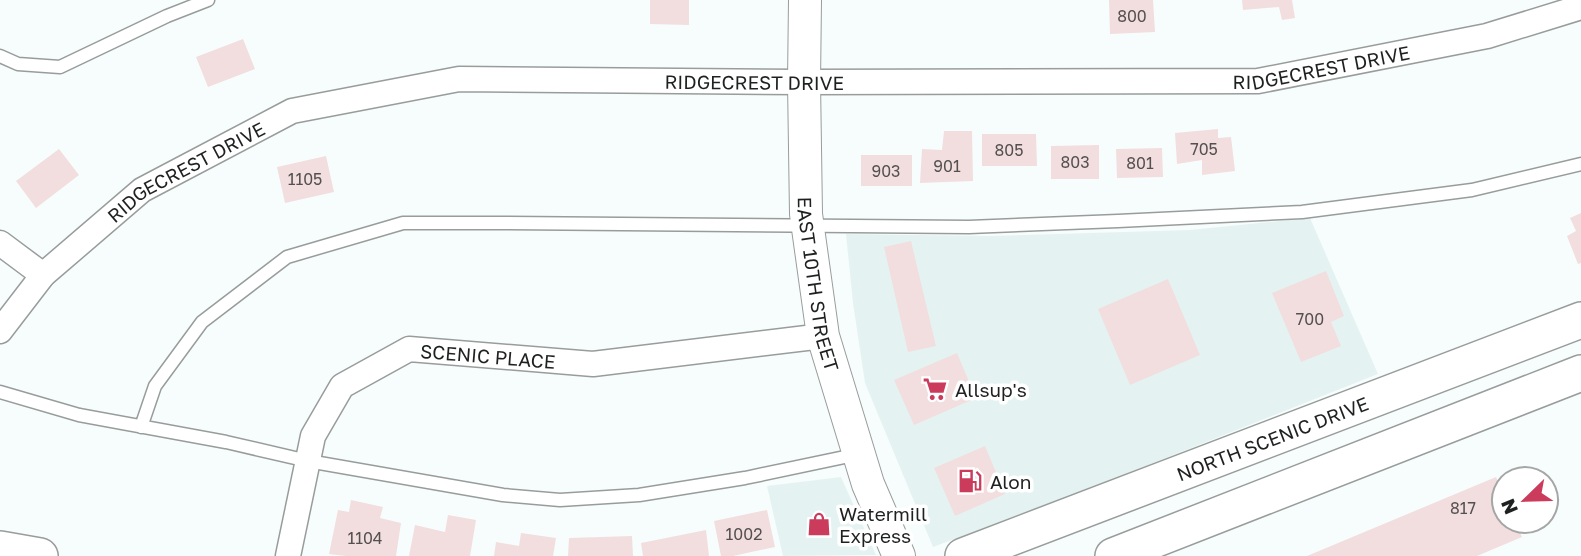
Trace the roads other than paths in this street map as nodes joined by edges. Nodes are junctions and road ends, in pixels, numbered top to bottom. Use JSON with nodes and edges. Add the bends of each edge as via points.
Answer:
{"nodes":[{"id":1,"x":208,"y":0,"type":"edge"},
{"id":2,"x":805,"y":0,"type":"edge"},
{"id":3,"x":1581,"y":7,"type":"edge"},
{"id":4,"x":0,"y":56,"type":"edge"},
{"id":5,"x":804,"y":82,"type":"junction"},
{"id":6,"x":1581,"y":164,"type":"edge"},
{"id":7,"x":807,"y":225,"type":"junction"},
{"id":8,"x":0,"y":243,"type":"edge"},
{"id":9,"x":43,"y":275,"type":"junction"},
{"id":10,"x":1581,"y":320,"type":"edge"},
{"id":11,"x":0,"y":331,"type":"edge"},
{"id":12,"x":823,"y":336,"type":"junction"},
{"id":13,"x":1581,"y":373,"type":"edge"},
{"id":14,"x":0,"y":392,"type":"edge"},
{"id":15,"x":141,"y":427,"type":"junction"},
{"id":16,"x":860,"y":454,"type":"junction"},
{"id":17,"x":308,"y":461,"type":"junction"},
{"id":18,"x":0,"y":549,"type":"edge"},
{"id":19,"x":40,"y":556,"type":"edge"},
{"id":20,"x":288,"y":556,"type":"edge"},
{"id":21,"x":899,"y":556,"type":"edge"},
{"id":22,"x":963,"y":556,"type":"edge"},
{"id":23,"x":1113,"y":556,"type":"edge"}],
"edges":[{"from":1,"to":4,"type":"lane","via":[[60,67],[18,64]]},
{"from":2,"to":5,"type":"street","name":"EAST 10TH STREET"},
{"from":3,"to":5,"type":"street","name":"RIDGECREST DRIVE","via":[[1487,36],[1258,81]]},
{"from":5,"to":7,"type":"street","name":"EAST 10TH STREET"},
{"from":5,"to":9,"type":"street","name":"RIDGECREST DRIVE","via":[[459,79],[292,111],[142,190]]},
{"from":6,"to":7,"type":"lane","via":[[1472,190],[1302,212],[969,227]]},
{"from":7,"to":12,"type":"street","name":"EAST 10TH STREET"},
{"from":7,"to":15,"type":"lane","via":[[403,223],[287,257],[202,322],[155,386]]},
{"from":8,"to":9,"type":"street"},
{"from":9,"to":11,"type":"street","name":"RIDGECREST DRIVE"},
{"from":10,"to":22,"type":"main road","name":"NORTH SCENIC DRIVE"},
{"from":12,"to":16,"type":"street","name":"EAST 10TH STREET"},
{"from":12,"to":17,"type":"street","name":"SCENIC PLACE","via":[[593,364],[409,349],[342,386],[313,436]]},
{"from":13,"to":23,"type":"main road"},
{"from":14,"to":15,"type":"lane"},
{"from":15,"to":17,"type":"lane"},
{"from":16,"to":17,"type":"lane","via":[[652,493],[560,500],[503,495]]},
{"from":16,"to":21,"type":"street","name":"EAST 10TH STREET"},
{"from":17,"to":20,"type":"street","name":"SCENIC PLACE"},
{"from":18,"to":19,"type":"main road"}]}
